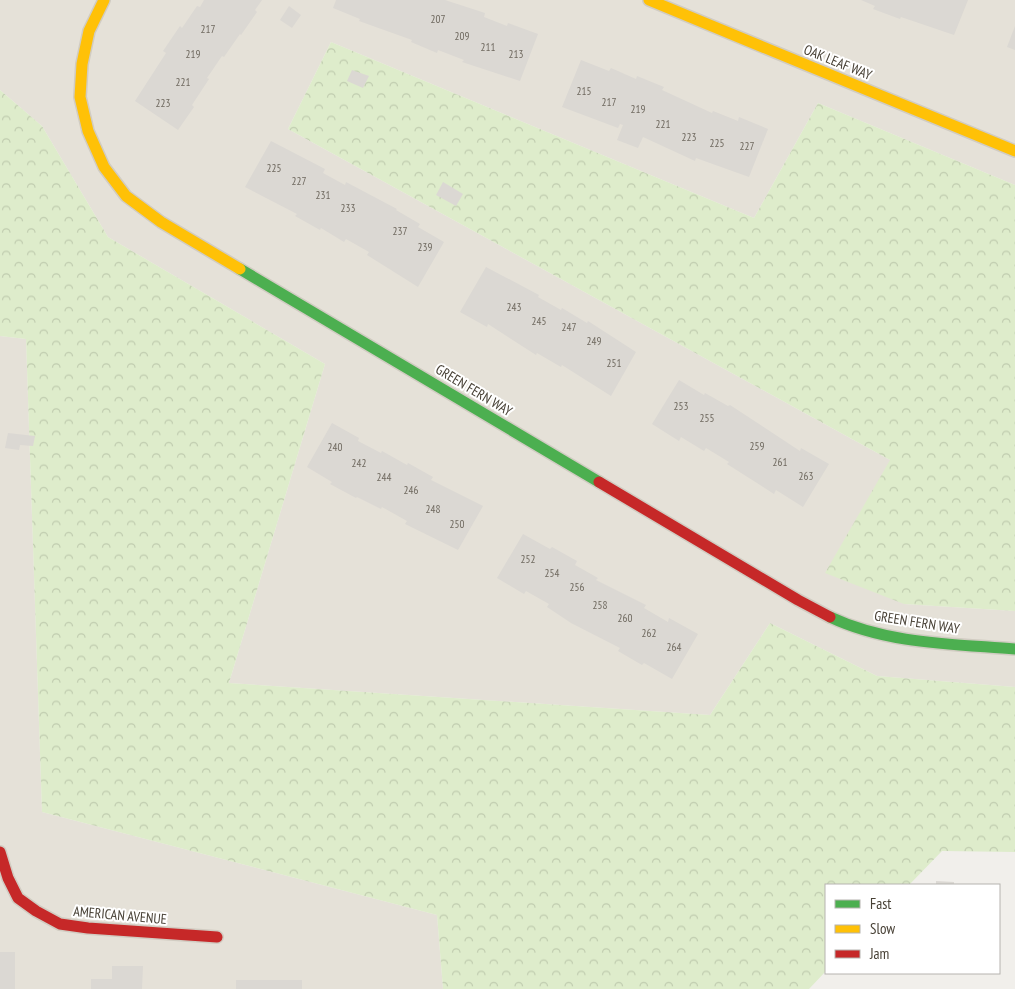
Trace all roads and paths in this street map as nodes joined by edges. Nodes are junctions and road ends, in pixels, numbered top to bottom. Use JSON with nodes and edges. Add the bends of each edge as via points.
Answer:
{"nodes":[{"id":1,"x":104,"y":0,"type":"edge"},
{"id":2,"x":649,"y":0,"type":"edge"},
{"id":3,"x":1015,"y":151,"type":"edge"},
{"id":4,"x":1015,"y":649,"type":"edge"},
{"id":5,"x":0,"y":852,"type":"edge"},
{"id":6,"x":217,"y":938,"type":"dead end"}],
"edges":[{"from":1,"to":4,"type":"street","name":"GREEN FERN WAY","via":[[89,31],[82,64],[80,97],[88,131],[104,167],[126,196],[161,222],[838,621],[882,635]]},
{"from":2,"to":3,"type":"street","name":"OAK LEAF WAY"},
{"from":5,"to":6,"type":"street","name":"AMERICAN AVENUE","via":[[18,898],[60,924]]}]}
